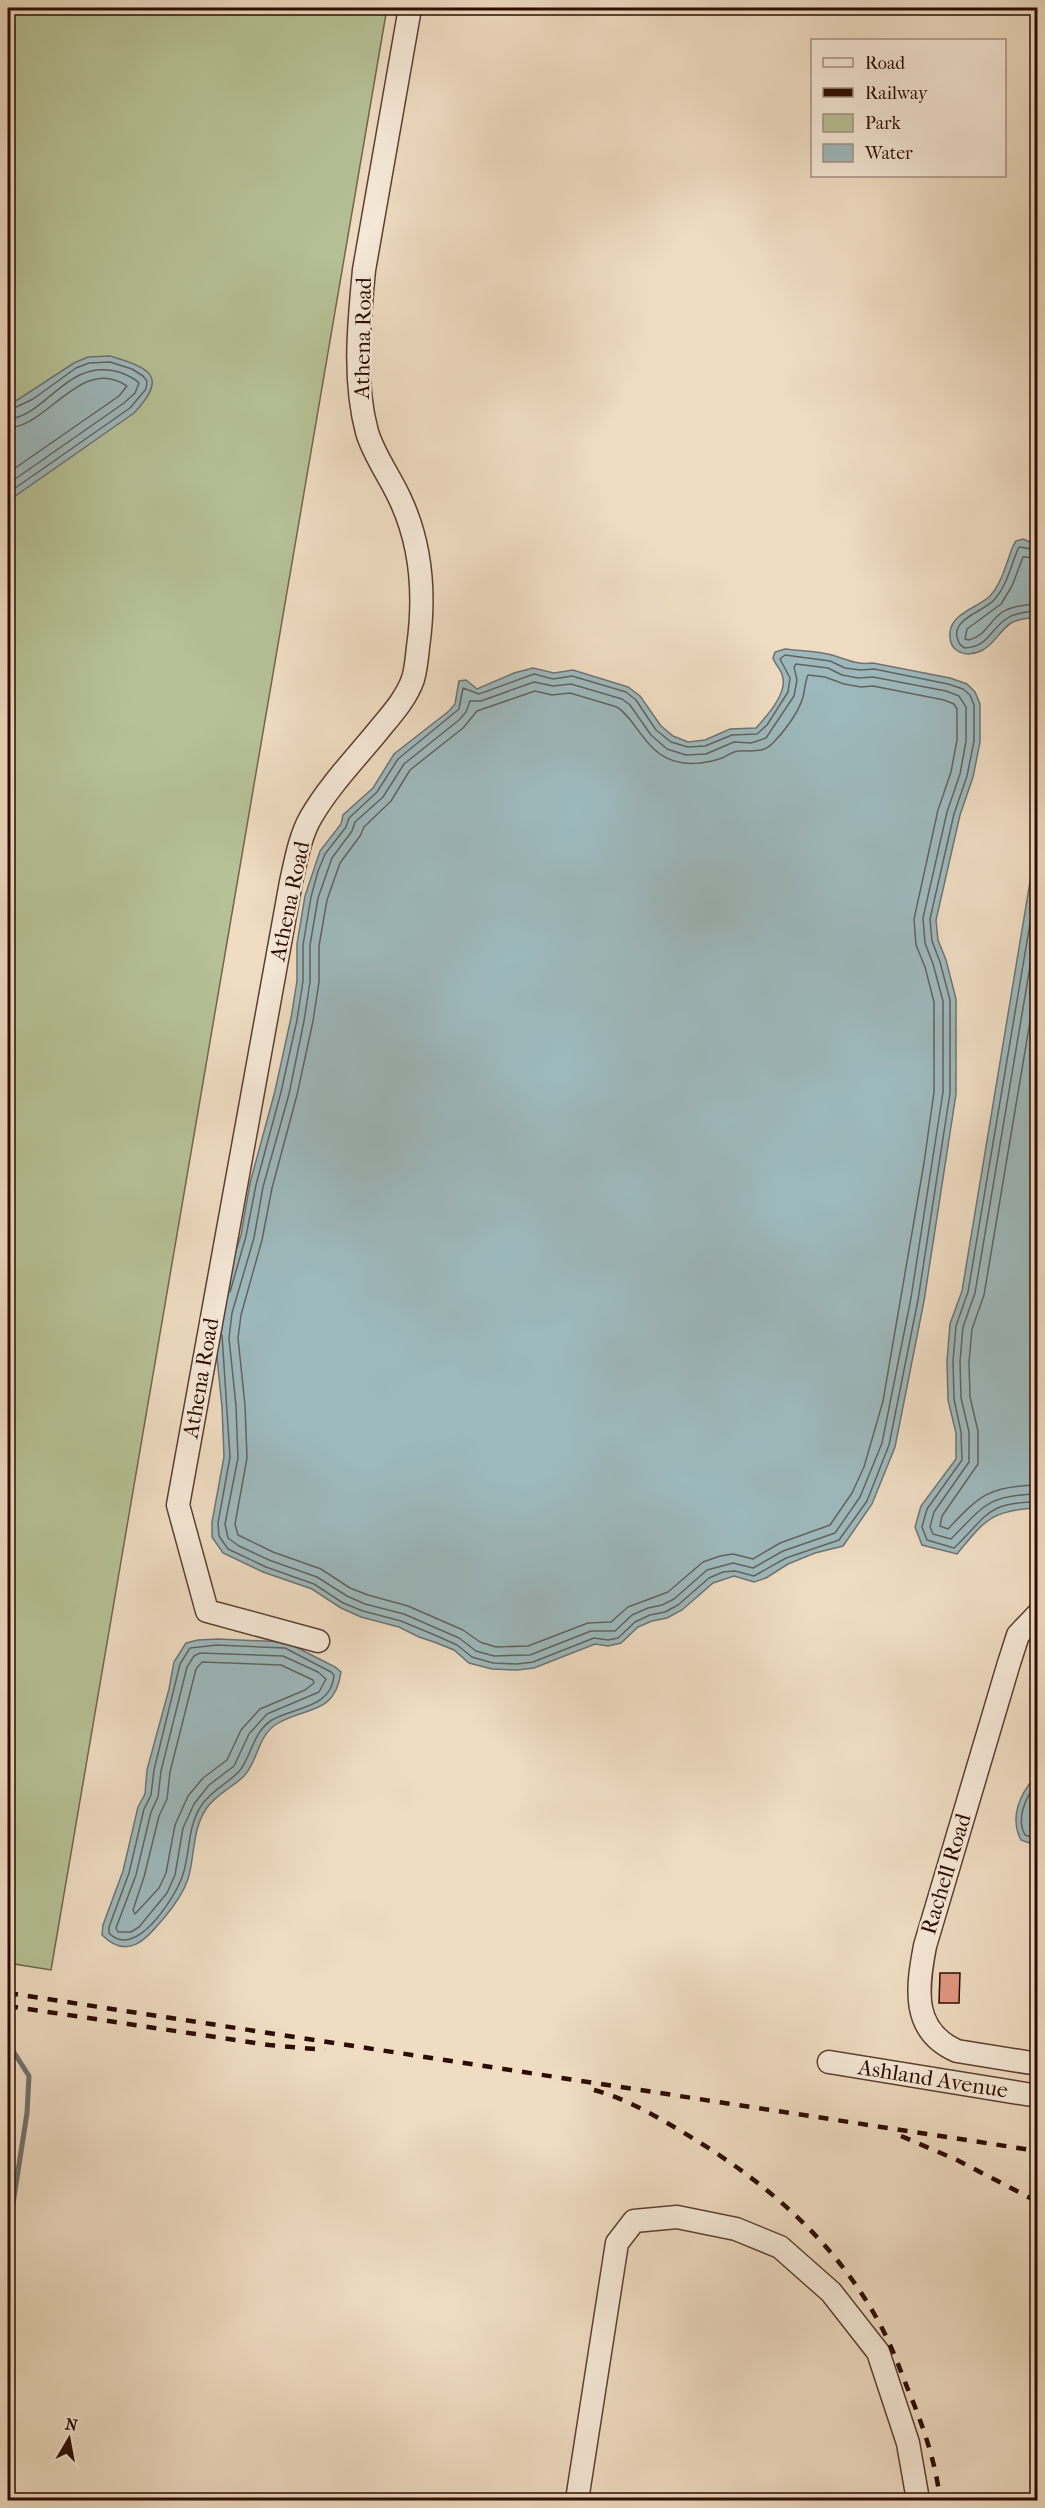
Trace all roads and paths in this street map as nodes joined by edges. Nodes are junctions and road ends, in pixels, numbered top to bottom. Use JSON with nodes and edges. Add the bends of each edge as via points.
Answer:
{"nodes":[{"id":1,"x":410,"y":8,"type":"edge"},
{"id":2,"x":1038,"y":1614,"type":"edge"},
{"id":3,"x":318,"y":1641,"type":"dead end"},
{"id":4,"x":829,"y":2062,"type":"dead end"},
{"id":5,"x":1038,"y":2064,"type":"edge"},
{"id":6,"x":1038,"y":2096,"type":"edge"},
{"id":7,"x":577,"y":2500,"type":"edge"},
{"id":8,"x":918,"y":2500,"type":"edge"}],
"edges":[{"from":1,"to":3,"type":"street","name":"Athena Road","via":[[364,270],[358,362],[368,436],[401,501],[419,563],[423,607],[418,649],[413,679],[402,702],[326,794],[309,819],[301,841],[288,893],[178,1505],[207,1611]]},
{"from":2,"to":5,"type":"street","name":"Rachell Road","via":[[1018,1635],[1009,1663],[925,1946],[919,1998],[926,2027],[946,2046]]},
{"from":4,"to":6,"type":"street","name":"Ashland Avenue"},
{"from":7,"to":8,"type":"street","via":[[617,2243],[634,2221],[677,2217],[736,2229],[780,2247],[831,2292],[878,2352],[908,2442]]}]}
